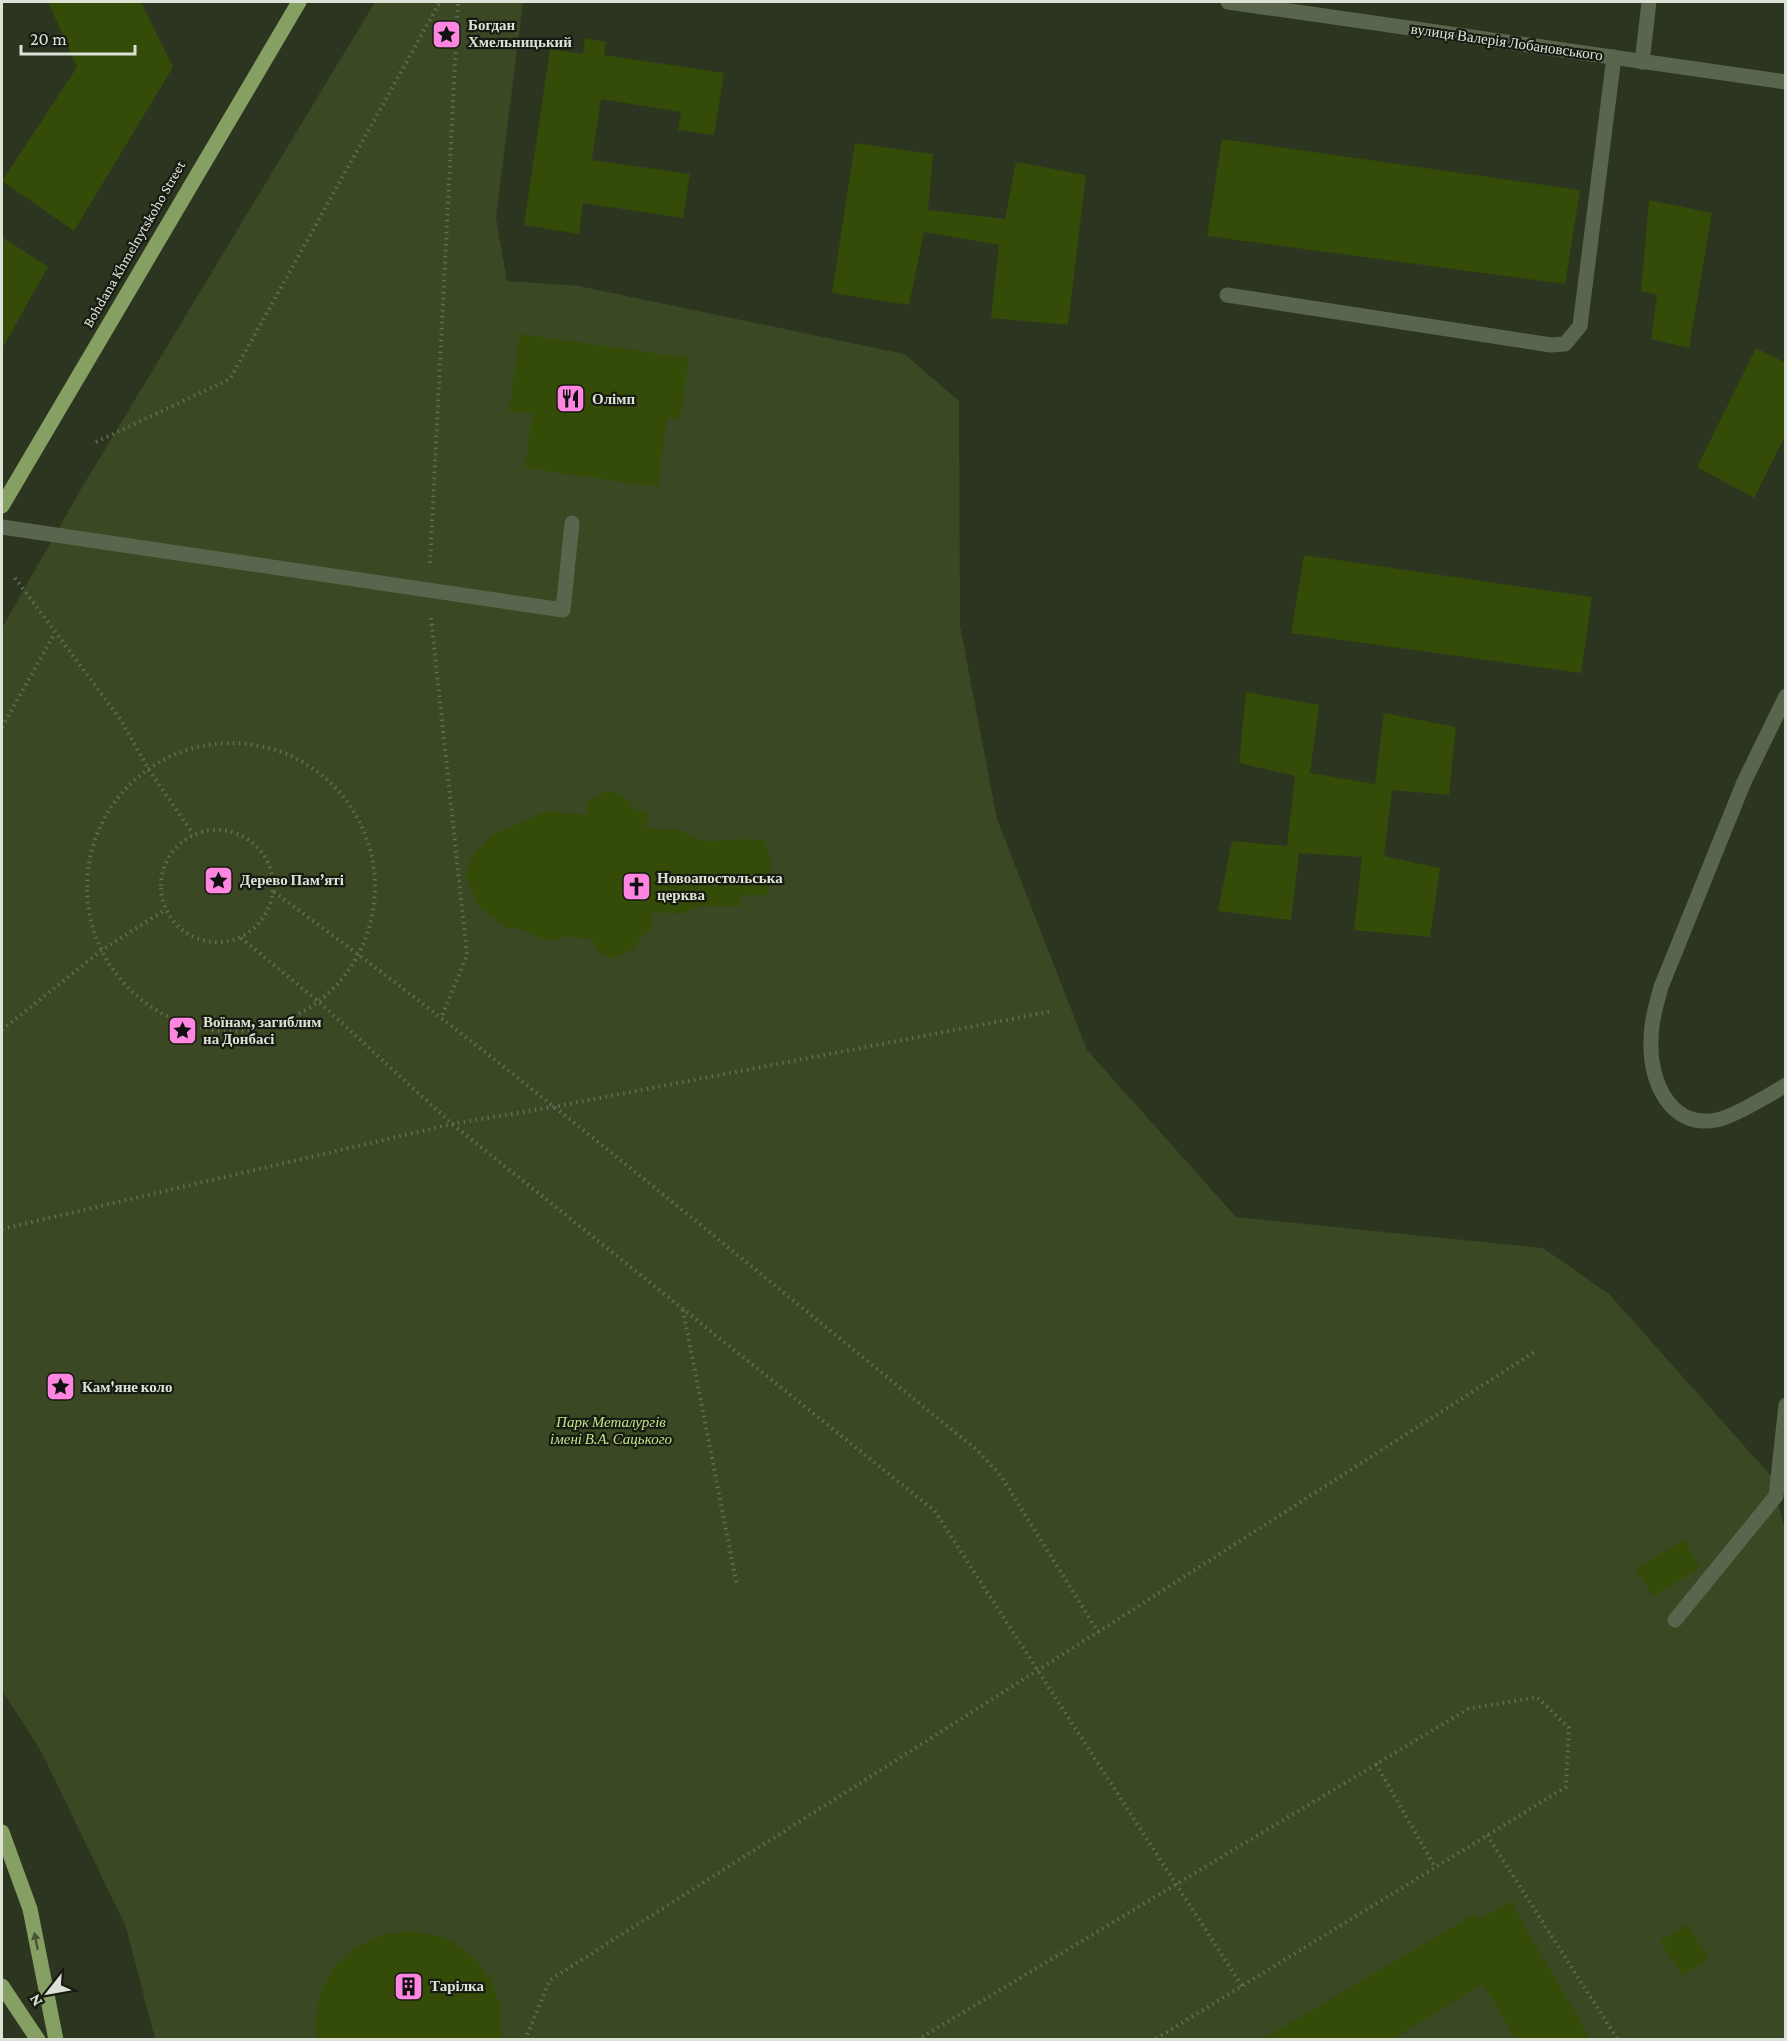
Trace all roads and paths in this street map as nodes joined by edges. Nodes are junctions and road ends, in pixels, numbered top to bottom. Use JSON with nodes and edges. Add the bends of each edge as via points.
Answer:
{"nodes":[{"id":1,"x":299,"y":2,"type":"edge"},
{"id":2,"x":440,"y":2,"type":"edge"},
{"id":3,"x":458,"y":2,"type":"edge"},
{"id":4,"x":1228,"y":2,"type":"edge"},
{"id":5,"x":1649,"y":2,"type":"edge"},
{"id":6,"x":1614,"y":57,"type":"junction"},
{"id":7,"x":1642,"y":62,"type":"junction"},
{"id":8,"x":1785,"y":82,"type":"edge"},
{"id":9,"x":1227,"y":295,"type":"dead end"},
{"id":10,"x":96,"y":442,"type":"dead end"},
{"id":11,"x":2,"y":506,"type":"edge"},
{"id":12,"x":572,"y":523,"type":"dead end"},
{"id":13,"x":2,"y":527,"type":"edge"},
{"id":14,"x":15,"y":578,"type":"dead end"},
{"id":15,"x":428,"y":590,"type":"junction"},
{"id":16,"x":55,"y":633,"type":"junction"},
{"id":17,"x":1785,"y":696,"type":"edge"},
{"id":18,"x":2,"y":727,"type":"edge"},
{"id":19,"x":149,"y":770,"type":"junction"},
{"id":20,"x":193,"y":834,"type":"junction"},
{"id":21,"x":274,"y":892,"type":"junction"},
{"id":22,"x":165,"y":910,"type":"junction"},
{"id":23,"x":241,"y":938,"type":"junction"},
{"id":24,"x":102,"y":950,"type":"junction"},
{"id":25,"x":360,"y":955,"type":"junction"},
{"id":26,"x":319,"y":1002,"type":"junction"},
{"id":27,"x":1053,"y":1011,"type":"dead end"},
{"id":28,"x":441,"y":1018,"type":"junction"},
{"id":29,"x":2,"y":1030,"type":"edge"},
{"id":30,"x":1785,"y":1085,"type":"edge"},
{"id":31,"x":553,"y":1107,"type":"junction"},
{"id":32,"x":452,"y":1124,"type":"junction"},
{"id":33,"x":2,"y":1229,"type":"edge"},
{"id":34,"x":683,"y":1310,"type":"junction"},
{"id":35,"x":1536,"y":1351,"type":"dead end"},
{"id":36,"x":1785,"y":1405,"type":"edge"},
{"id":37,"x":737,"y":1586,"type":"dead end"},
{"id":38,"x":1675,"y":1620,"type":"dead end"},
{"id":39,"x":1098,"y":1632,"type":"junction"},
{"id":40,"x":1038,"y":1668,"type":"junction"},
{"id":41,"x":1376,"y":1764,"type":"junction"},
{"id":42,"x":2,"y":1832,"type":"edge"},
{"id":43,"x":1487,"y":1835,"type":"junction"},
{"id":44,"x":1435,"y":1867,"type":"junction"},
{"id":45,"x":1177,"y":1882,"type":"junction"},
{"id":46,"x":2,"y":1986,"type":"edge"},
{"id":47,"x":1242,"y":1986,"type":"junction"},
{"id":48,"x":925,"y":2038,"type":"edge"},
{"id":49,"x":38,"y":2040,"type":"edge"},
{"id":50,"x":56,"y":2040,"type":"edge"},
{"id":51,"x":525,"y":2040,"type":"edge"},
{"id":52,"x":917,"y":2040,"type":"edge"},
{"id":53,"x":1154,"y":2040,"type":"edge"},
{"id":54,"x":1618,"y":2040,"type":"edge"}],
"edges":[{"from":1,"to":11,"type":"main road","name":"Bohdana Khmelnytskoho Street"},
{"from":2,"to":10,"type":"path","via":[[230,379]]},
{"from":3,"to":15,"type":"path"},
{"from":4,"to":6,"type":"street","name":"вулиця Валерія Лобановського"},
{"from":5,"to":7,"type":"street"},
{"from":6,"to":7,"type":"street","name":"вулиця Валерія Лобановського"},
{"from":6,"to":9,"type":"street","via":[[1580,326],[1565,344]]},
{"from":7,"to":8,"type":"street","name":"вулиця Валерія Лобановського"},
{"from":12,"to":15,"type":"street","via":[[563,610]]},
{"from":13,"to":15,"type":"street"},
{"from":14,"to":16,"type":"path"},
{"from":15,"to":28,"type":"path","via":[[467,955]]},
{"from":16,"to":18,"type":"path"},
{"from":16,"to":19,"type":"path","via":[[121,720]]},
{"from":17,"to":30,"type":"street","via":[[1744,782],[1661,987],[1651,1041],[1652,1063],[1665,1101],[1677,1113],[1696,1121],[1718,1120]]},
{"from":19,"to":20,"type":"path"},
{"from":19,"to":24,"type":"path","via":[[123,792],[106,815],[95,841],[88,868],[87,896]]},
{"from":19,"to":25,"type":"path","via":[[194,748],[249,744],[277,751],[326,779],[360,824],[370,850],[374,906]]},
{"from":20,"to":21,"type":"path","via":[[223,829],[250,839],[269,862]]},
{"from":20,"to":22,"type":"path","via":[[171,853],[160,881]]},
{"from":21,"to":23,"type":"path","via":[[264,919]]},
{"from":21,"to":25,"type":"path"},
{"from":22,"to":23,"type":"path","via":[[184,933],[212,943]]},
{"from":22,"to":24,"type":"path"},
{"from":23,"to":26,"type":"path"},
{"from":24,"to":26,"type":"path","via":[[136,996],[159,1012],[212,1030],[259,1028],[294,1017]]},
{"from":24,"to":29,"type":"path"},
{"from":25,"to":26,"type":"path"},
{"from":25,"to":28,"type":"path"},
{"from":26,"to":32,"type":"path"},
{"from":27,"to":31,"type":"path"},
{"from":28,"to":31,"type":"path"},
{"from":31,"to":32,"type":"path"},
{"from":31,"to":39,"type":"path","via":[[989,1461]]},
{"from":32,"to":33,"type":"path"},
{"from":32,"to":34,"type":"path"},
{"from":34,"to":37,"type":"path"},
{"from":34,"to":40,"type":"path","via":[[934,1510]]},
{"from":35,"to":39,"type":"path"},
{"from":36,"to":38,"type":"street","via":[[1776,1496]]},
{"from":39,"to":40,"type":"path"},
{"from":40,"to":45,"type":"path"},
{"from":40,"to":51,"type":"path","via":[[550,1980]]},
{"from":41,"to":43,"type":"path","via":[[1468,1709],[1537,1697],[1569,1728],[1566,1787]]},
{"from":41,"to":44,"type":"path"},
{"from":41,"to":45,"type":"path"},
{"from":50,"to":42,"type":"main road","one_way":true,"via":[[30,1909]]},
{"from":43,"to":44,"type":"path"},
{"from":43,"to":54,"type":"path"},
{"from":44,"to":47,"type":"path"},
{"from":45,"to":47,"type":"path"},
{"from":45,"to":48,"type":"path"},
{"from":46,"to":49,"type":"main road"},
{"from":47,"to":53,"type":"path"},
{"from":48,"to":52,"type":"path"}]}
